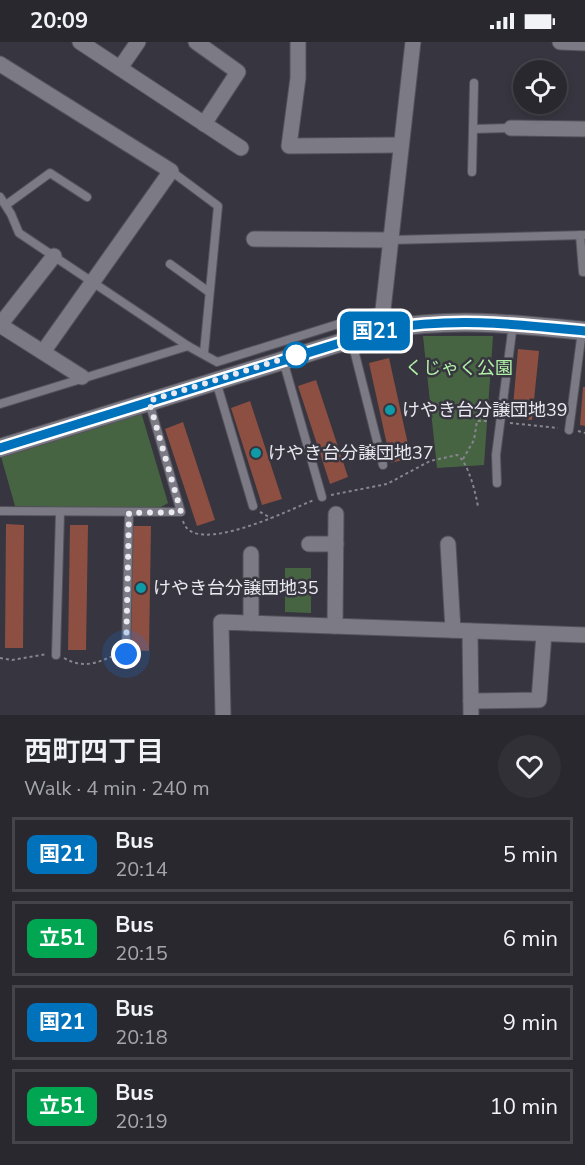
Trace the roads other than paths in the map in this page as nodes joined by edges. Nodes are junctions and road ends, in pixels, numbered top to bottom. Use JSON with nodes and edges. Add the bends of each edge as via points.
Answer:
{"nodes":[{"id":1,"x":80,"y":42,"type":"edge"},
{"id":2,"x":138,"y":42,"type":"edge"},
{"id":3,"x":196,"y":42,"type":"edge"},
{"id":4,"x":298,"y":42,"type":"edge"},
{"id":5,"x":413,"y":42,"type":"edge"},
{"id":6,"x":560,"y":42,"type":"edge"},
{"id":7,"x":585,"y":43,"type":"edge"},
{"id":8,"x":0,"y":63,"type":"edge"},
{"id":9,"x":120,"y":68,"type":"junction"},
{"id":10,"x":474,"y":83,"type":"dead end"},
{"id":11,"x":204,"y":124,"type":"junction"},
{"id":12,"x":511,"y":128,"type":"joint"},
{"id":13,"x":473,"y":129,"type":"junction"},
{"id":14,"x":585,"y":129,"type":"edge"},
{"id":15,"x":402,"y":145,"type":"junction"},
{"id":16,"x":241,"y":148,"type":"dead end"},
{"id":17,"x":171,"y":171,"type":"junction"},
{"id":18,"x":472,"y":172,"type":"dead end"},
{"id":19,"x":0,"y":196,"type":"edge"},
{"id":20,"x":87,"y":197,"type":"dead end"},
{"id":21,"x":6,"y":205,"type":"junction"},
{"id":22,"x":583,"y":235,"type":"edge"},
{"id":23,"x":254,"y":239,"type":"dead end"},
{"id":24,"x":391,"y":240,"type":"junction"},
{"id":25,"x":54,"y":256,"type":"junction"},
{"id":26,"x":170,"y":264,"type":"dead end"},
{"id":27,"x":585,"y":272,"type":"edge"},
{"id":28,"x":94,"y":283,"type":"junction"},
{"id":29,"x":209,"y":292,"type":"junction"},
{"id":30,"x":383,"y":310,"type":"joint"},
{"id":31,"x":513,"y":324,"type":"junction"},
{"id":32,"x":0,"y":325,"type":"edge"},
{"id":33,"x":357,"y":330,"type":"junction"},
{"id":34,"x":583,"y":331,"type":"edge"},
{"id":35,"x":188,"y":345,"type":"junction"},
{"id":36,"x":43,"y":352,"type":"junction"},
{"id":37,"x":204,"y":353,"type":"junction"},
{"id":38,"x":282,"y":359,"type":"junction"},
{"id":39,"x":82,"y":377,"type":"junction"},
{"id":40,"x":216,"y":381,"type":"junction"},
{"id":41,"x":149,"y":401,"type":"junction"},
{"id":42,"x":0,"y":404,"type":"edge"},
{"id":43,"x":569,"y":430,"type":"road end"},
{"id":44,"x":0,"y":448,"type":"edge"},
{"id":45,"x":383,"y":465,"type":"dead end"},
{"id":46,"x":497,"y":483,"type":"dead end"},
{"id":47,"x":322,"y":497,"type":"road end"},
{"id":48,"x":254,"y":508,"type":"road end"},
{"id":49,"x":0,"y":511,"type":"edge"},
{"id":50,"x":60,"y":513,"type":"junction"},
{"id":51,"x":129,"y":513,"type":"junction"},
{"id":52,"x":336,"y":514,"type":"dead end"},
{"id":53,"x":309,"y":543,"type":"dead end"},
{"id":54,"x":336,"y":544,"type":"junction"},
{"id":55,"x":448,"y":544,"type":"dead end"},
{"id":56,"x":251,"y":554,"type":"dead end"},
{"id":57,"x":251,"y":623,"type":"junction"},
{"id":58,"x":334,"y":626,"type":"junction"},
{"id":59,"x":453,"y":630,"type":"junction"},
{"id":60,"x":470,"y":631,"type":"junction"},
{"id":61,"x":544,"y":634,"type":"junction"},
{"id":62,"x":585,"y":635,"type":"edge"},
{"id":63,"x":126,"y":654,"type":"dead end"},
{"id":64,"x":56,"y":655,"type":"dead end"},
{"id":65,"x":471,"y":708,"type":"edge"},
{"id":66,"x":223,"y":715,"type":"edge"}],
"edges":[{"from":1,"to":9,"type":"street"},
{"from":2,"to":9,"type":"street"},
{"from":3,"to":11,"type":"street","via":[[238,72]]},
{"from":4,"to":15,"type":"street","via":[[298,78],[288,146]]},
{"from":5,"to":15,"type":"street"},
{"from":6,"to":7,"type":"street"},
{"from":8,"to":17,"type":"street"},
{"from":9,"to":11,"type":"street"},
{"from":10,"to":13,"type":"lane"},
{"from":11,"to":16,"type":"street"},
{"from":12,"to":13,"type":"lane"},
{"from":12,"to":14,"type":"street"},
{"from":13,"to":18,"type":"lane"},
{"from":15,"to":24,"type":"street"},
{"from":17,"to":28,"type":"street"},
{"from":17,"to":29,"type":"lane","via":[[218,206]]},
{"from":19,"to":21,"type":"lane"},
{"from":20,"to":21,"type":"lane","via":[[50,173]]},
{"from":21,"to":25,"type":"lane","via":[[19,233]]},
{"from":22,"to":24,"type":"lane"},
{"from":22,"to":27,"type":"lane"},
{"from":23,"to":24,"type":"street"},
{"from":24,"to":30,"type":"street"},
{"from":25,"to":28,"type":"lane"},
{"from":25,"to":32,"type":"street"},
{"from":26,"to":29,"type":"lane"},
{"from":28,"to":35,"type":"lane"},
{"from":28,"to":36,"type":"street"},
{"from":29,"to":37,"type":"lane"},
{"from":30,"to":33,"type":"lane"},
{"from":31,"to":33,"type":"street","via":[[423,322]]},
{"from":31,"to":34,"type":"street"},
{"from":31,"to":46,"type":"lane","via":[[496,455]]},
{"from":32,"to":36,"type":"street"},
{"from":33,"to":37,"type":"lane","via":[[218,362]]},
{"from":33,"to":38,"type":"street"},
{"from":33,"to":45,"type":"lane"},
{"from":34,"to":43,"type":"lane"},
{"from":35,"to":37,"type":"lane"},
{"from":35,"to":39,"type":"lane"},
{"from":36,"to":39,"type":"street"},
{"from":38,"to":40,"type":"street"},
{"from":38,"to":47,"type":"lane"},
{"from":39,"to":42,"type":"lane"},
{"from":40,"to":41,"type":"street"},
{"from":40,"to":48,"type":"lane"},
{"from":41,"to":44,"type":"street"},
{"from":41,"to":51,"type":"lane","via":[[181,512]]},
{"from":49,"to":50,"type":"lane"},
{"from":50,"to":51,"type":"lane"},
{"from":50,"to":64,"type":"lane"},
{"from":51,"to":63,"type":"lane"},
{"from":52,"to":54,"type":"street"},
{"from":53,"to":54,"type":"street"},
{"from":54,"to":58,"type":"street"},
{"from":55,"to":59,"type":"street"},
{"from":56,"to":57,"type":"street"},
{"from":57,"to":58,"type":"street"},
{"from":57,"to":66,"type":"street","via":[[221,622]]},
{"from":58,"to":59,"type":"street"},
{"from":59,"to":60,"type":"street"},
{"from":60,"to":61,"type":"street"},
{"from":60,"to":65,"type":"street"},
{"from":61,"to":62,"type":"street"},
{"from":61,"to":65,"type":"street","via":[[539,700]]}]}
